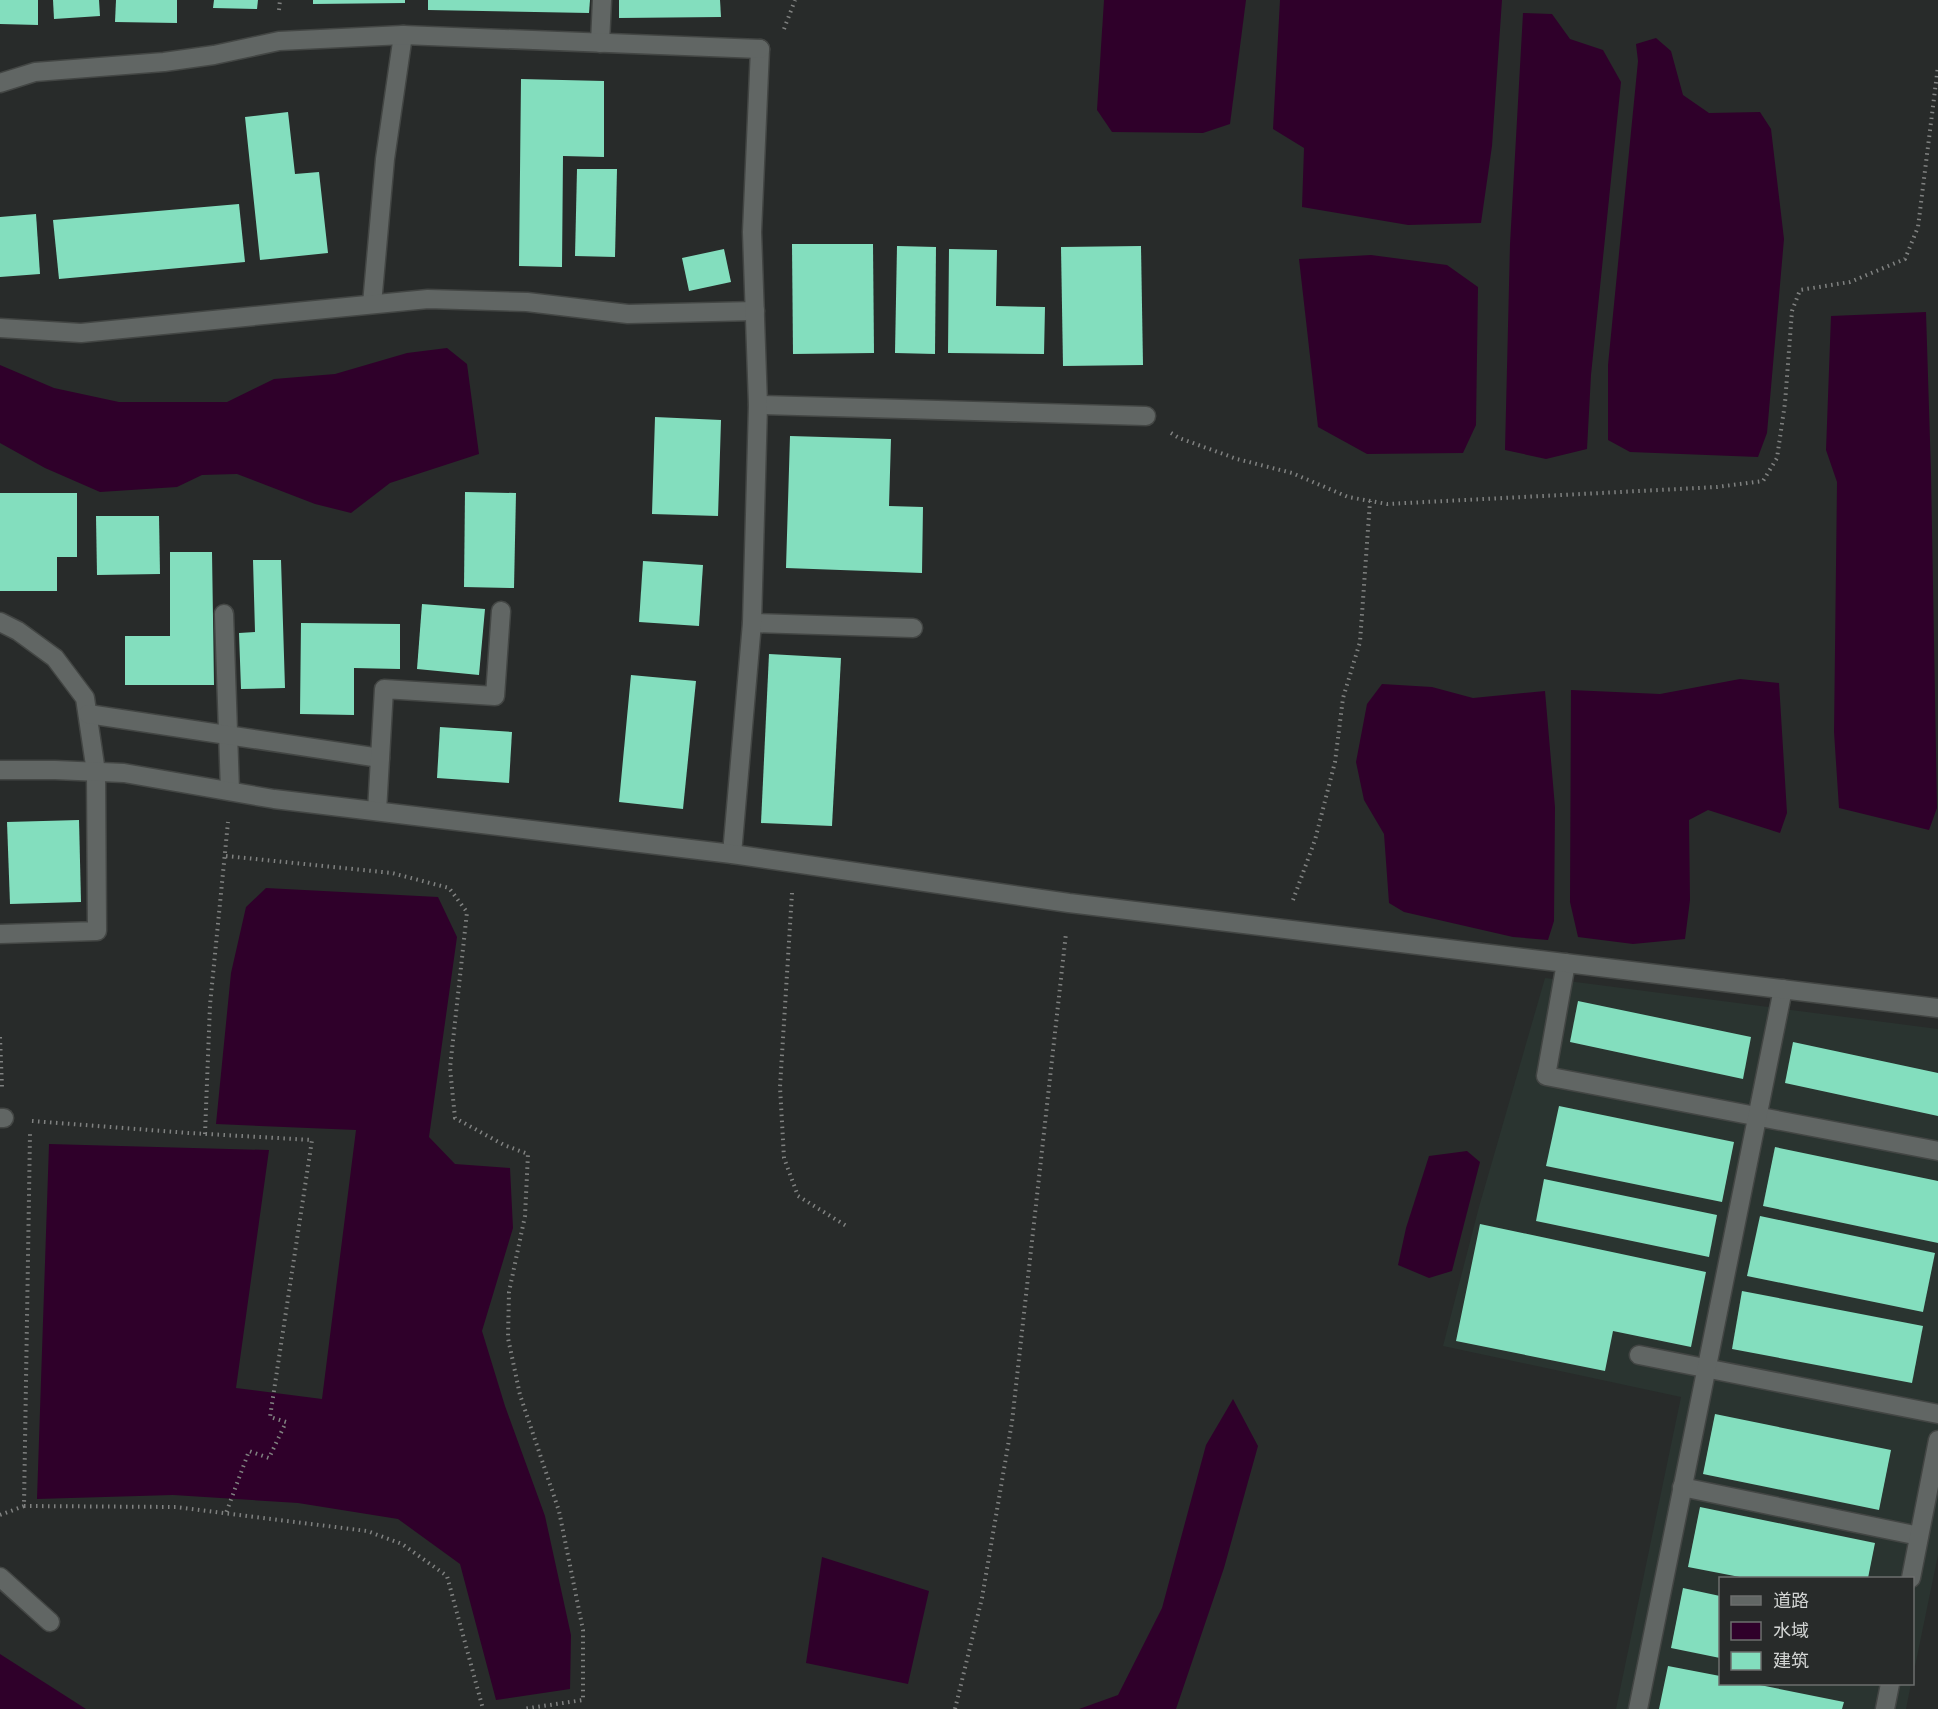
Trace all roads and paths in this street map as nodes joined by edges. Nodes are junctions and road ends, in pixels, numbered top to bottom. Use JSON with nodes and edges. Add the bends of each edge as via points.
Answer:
{"nodes":[{"id":1,"x":602,"y":0,"type":"edge"},
{"id":2,"x":403,"y":35,"type":"junction"},
{"id":3,"x":600,"y":43,"type":"junction"},
{"id":4,"x":1938,"y":66,"type":"edge"},
{"id":5,"x":0,"y":83,"type":"edge"},
{"id":6,"x":372,"y":304,"type":"junction"},
{"id":7,"x":755,"y":311,"type":"junction"},
{"id":8,"x":0,"y":328,"type":"edge"},
{"id":9,"x":758,"y":405,"type":"junction"},
{"id":10,"x":1146,"y":416,"type":"joint"},
{"id":11,"x":1370,"y":501,"type":"junction"},
{"id":12,"x":501,"y":611,"type":"dead end"},
{"id":13,"x":224,"y":614,"type":"dead end"},
{"id":14,"x":0,"y":622,"type":"edge"},
{"id":15,"x":752,"y":623,"type":"junction"},
{"id":16,"x":913,"y":628,"type":"dead end"},
{"id":17,"x":88,"y":714,"type":"junction"},
{"id":18,"x":228,"y":735,"type":"junction"},
{"id":19,"x":380,"y":758,"type":"junction"},
{"id":20,"x":0,"y":771,"type":"edge"},
{"id":21,"x":96,"y":772,"type":"junction"},
{"id":22,"x":230,"y":791,"type":"junction"},
{"id":23,"x":377,"y":811,"type":"junction"},
{"id":24,"x":732,"y":854,"type":"junction"},
{"id":25,"x":226,"y":856,"type":"junction"},
{"id":26,"x":794,"y":863,"type":"junction"},
{"id":27,"x":1070,"y":903,"type":"junction"},
{"id":28,"x":1282,"y":928,"type":"junction"},
{"id":29,"x":0,"y":934,"type":"edge"},
{"id":30,"x":1566,"y":963,"type":"junction"},
{"id":31,"x":1783,"y":989,"type":"junction"},
{"id":32,"x":1938,"y":1008,"type":"edge"},
{"id":33,"x":0,"y":1037,"type":"edge"},
{"id":34,"x":1757,"y":1116,"type":"junction"},
{"id":35,"x":2,"y":1118,"type":"edge"},
{"id":36,"x":31,"y":1120,"type":"junction"},
{"id":37,"x":205,"y":1134,"type":"junction"},
{"id":38,"x":1938,"y":1151,"type":"edge"},
{"id":39,"x":848,"y":1227,"type":"dead end"},
{"id":40,"x":1639,"y":1355,"type":"dead end"},
{"id":41,"x":1706,"y":1369,"type":"junction"},
{"id":42,"x":1938,"y":1414,"type":"edge"},
{"id":43,"x":1938,"y":1440,"type":"edge"},
{"id":44,"x":1682,"y":1487,"type":"junction"},
{"id":45,"x":24,"y":1506,"type":"junction"},
{"id":46,"x":226,"y":1513,"type":"junction"},
{"id":47,"x":0,"y":1515,"type":"edge"},
{"id":48,"x":1919,"y":1536,"type":"junction"},
{"id":49,"x":0,"y":1577,"type":"edge"},
{"id":50,"x":1911,"y":1577,"type":"edge"},
{"id":51,"x":50,"y":1622,"type":"dead end"},
{"id":52,"x":1890,"y":1685,"type":"edge"},
{"id":53,"x":483,"y":1709,"type":"edge"},
{"id":54,"x":523,"y":1709,"type":"edge"},
{"id":55,"x":954,"y":1709,"type":"edge"},
{"id":56,"x":1638,"y":1709,"type":"edge"},
{"id":57,"x":1885,"y":1709,"type":"edge"}],
"edges":[{"from":1,"to":3,"type":"street"},
{"from":2,"to":3,"type":"street"},
{"from":2,"to":5,"type":"street","via":[[279,40],[164,62],[35,72]]},
{"from":2,"to":6,"type":"street","via":[[385,159]]},
{"from":3,"to":7,"type":"street","via":[[760,48],[752,232]]},
{"from":4,"to":11,"type":"path","via":[[1918,227],[1905,259],[1850,282],[1800,290],[1792,311],[1777,458],[1763,481],[1717,487],[1387,504]]},
{"from":6,"to":7,"type":"street","via":[[439,299],[527,302],[628,314]]},
{"from":6,"to":8,"type":"street","via":[[81,333]]},
{"from":7,"to":9,"type":"street"},
{"from":9,"to":10,"type":"street"},
{"from":9,"to":15,"type":"street"},
{"from":10,"to":11,"type":"path","via":[[1179,438],[1237,459],[1292,472],[1348,497]]},
{"from":11,"to":28,"type":"path","via":[[1360,642],[1343,698],[1335,762],[1315,840]]},
{"from":12,"to":19,"type":"street","via":[[495,696],[384,689]]},
{"from":13,"to":18,"type":"street"},
{"from":14,"to":17,"type":"street","via":[[55,658],[85,698]]},
{"from":15,"to":16,"type":"street"},
{"from":15,"to":24,"type":"street"},
{"from":17,"to":18,"type":"street"},
{"from":17,"to":21,"type":"street"},
{"from":18,"to":19,"type":"street"},
{"from":18,"to":22,"type":"street"},
{"from":19,"to":23,"type":"street"},
{"from":20,"to":21,"type":"street"},
{"from":21,"to":22,"type":"street"},
{"from":21,"to":29,"type":"street","via":[[97,931]]},
{"from":22,"to":23,"type":"street"},
{"from":22,"to":25,"type":"path"},
{"from":23,"to":24,"type":"street"},
{"from":24,"to":26,"type":"street"},
{"from":25,"to":37,"type":"path","via":[[210,1005]]},
{"from":25,"to":54,"type":"path","via":[[392,873],[449,888],[467,912],[450,1068],[455,1118],[528,1154],[525,1216],[509,1292],[508,1338],[520,1395],[559,1511],[583,1630],[583,1700]]},
{"from":26,"to":27,"type":"street"},
{"from":26,"to":39,"type":"path","via":[[780,1087],[784,1158],[798,1196]]},
{"from":27,"to":28,"type":"street"},
{"from":27,"to":55,"type":"path","via":[[1012,1422],[982,1598]]},
{"from":28,"to":30,"type":"street"},
{"from":30,"to":31,"type":"street"},
{"from":30,"to":34,"type":"street","via":[[1546,1076]]},
{"from":31,"to":32,"type":"street"},
{"from":31,"to":34,"type":"street"},
{"from":33,"to":35,"type":"path"},
{"from":34,"to":38,"type":"street"},
{"from":34,"to":41,"type":"street"},
{"from":35,"to":36,"type":"path"},
{"from":36,"to":37,"type":"path"},
{"from":36,"to":45,"type":"path"},
{"from":37,"to":46,"type":"path","via":[[312,1140],[270,1417],[286,1422],[269,1458],[249,1451]]},
{"from":40,"to":41,"type":"street"},
{"from":41,"to":42,"type":"street"},
{"from":41,"to":44,"type":"street"},
{"from":43,"to":48,"type":"street"},
{"from":44,"to":48,"type":"street"},
{"from":44,"to":56,"type":"street"},
{"from":45,"to":46,"type":"path","via":[[176,1507]]},
{"from":45,"to":47,"type":"path"},
{"from":46,"to":53,"type":"path","via":[[367,1531],[402,1544],[447,1576]]},
{"from":48,"to":50,"type":"street"},
{"from":49,"to":51,"type":"street"},
{"from":52,"to":57,"type":"street"}]}
